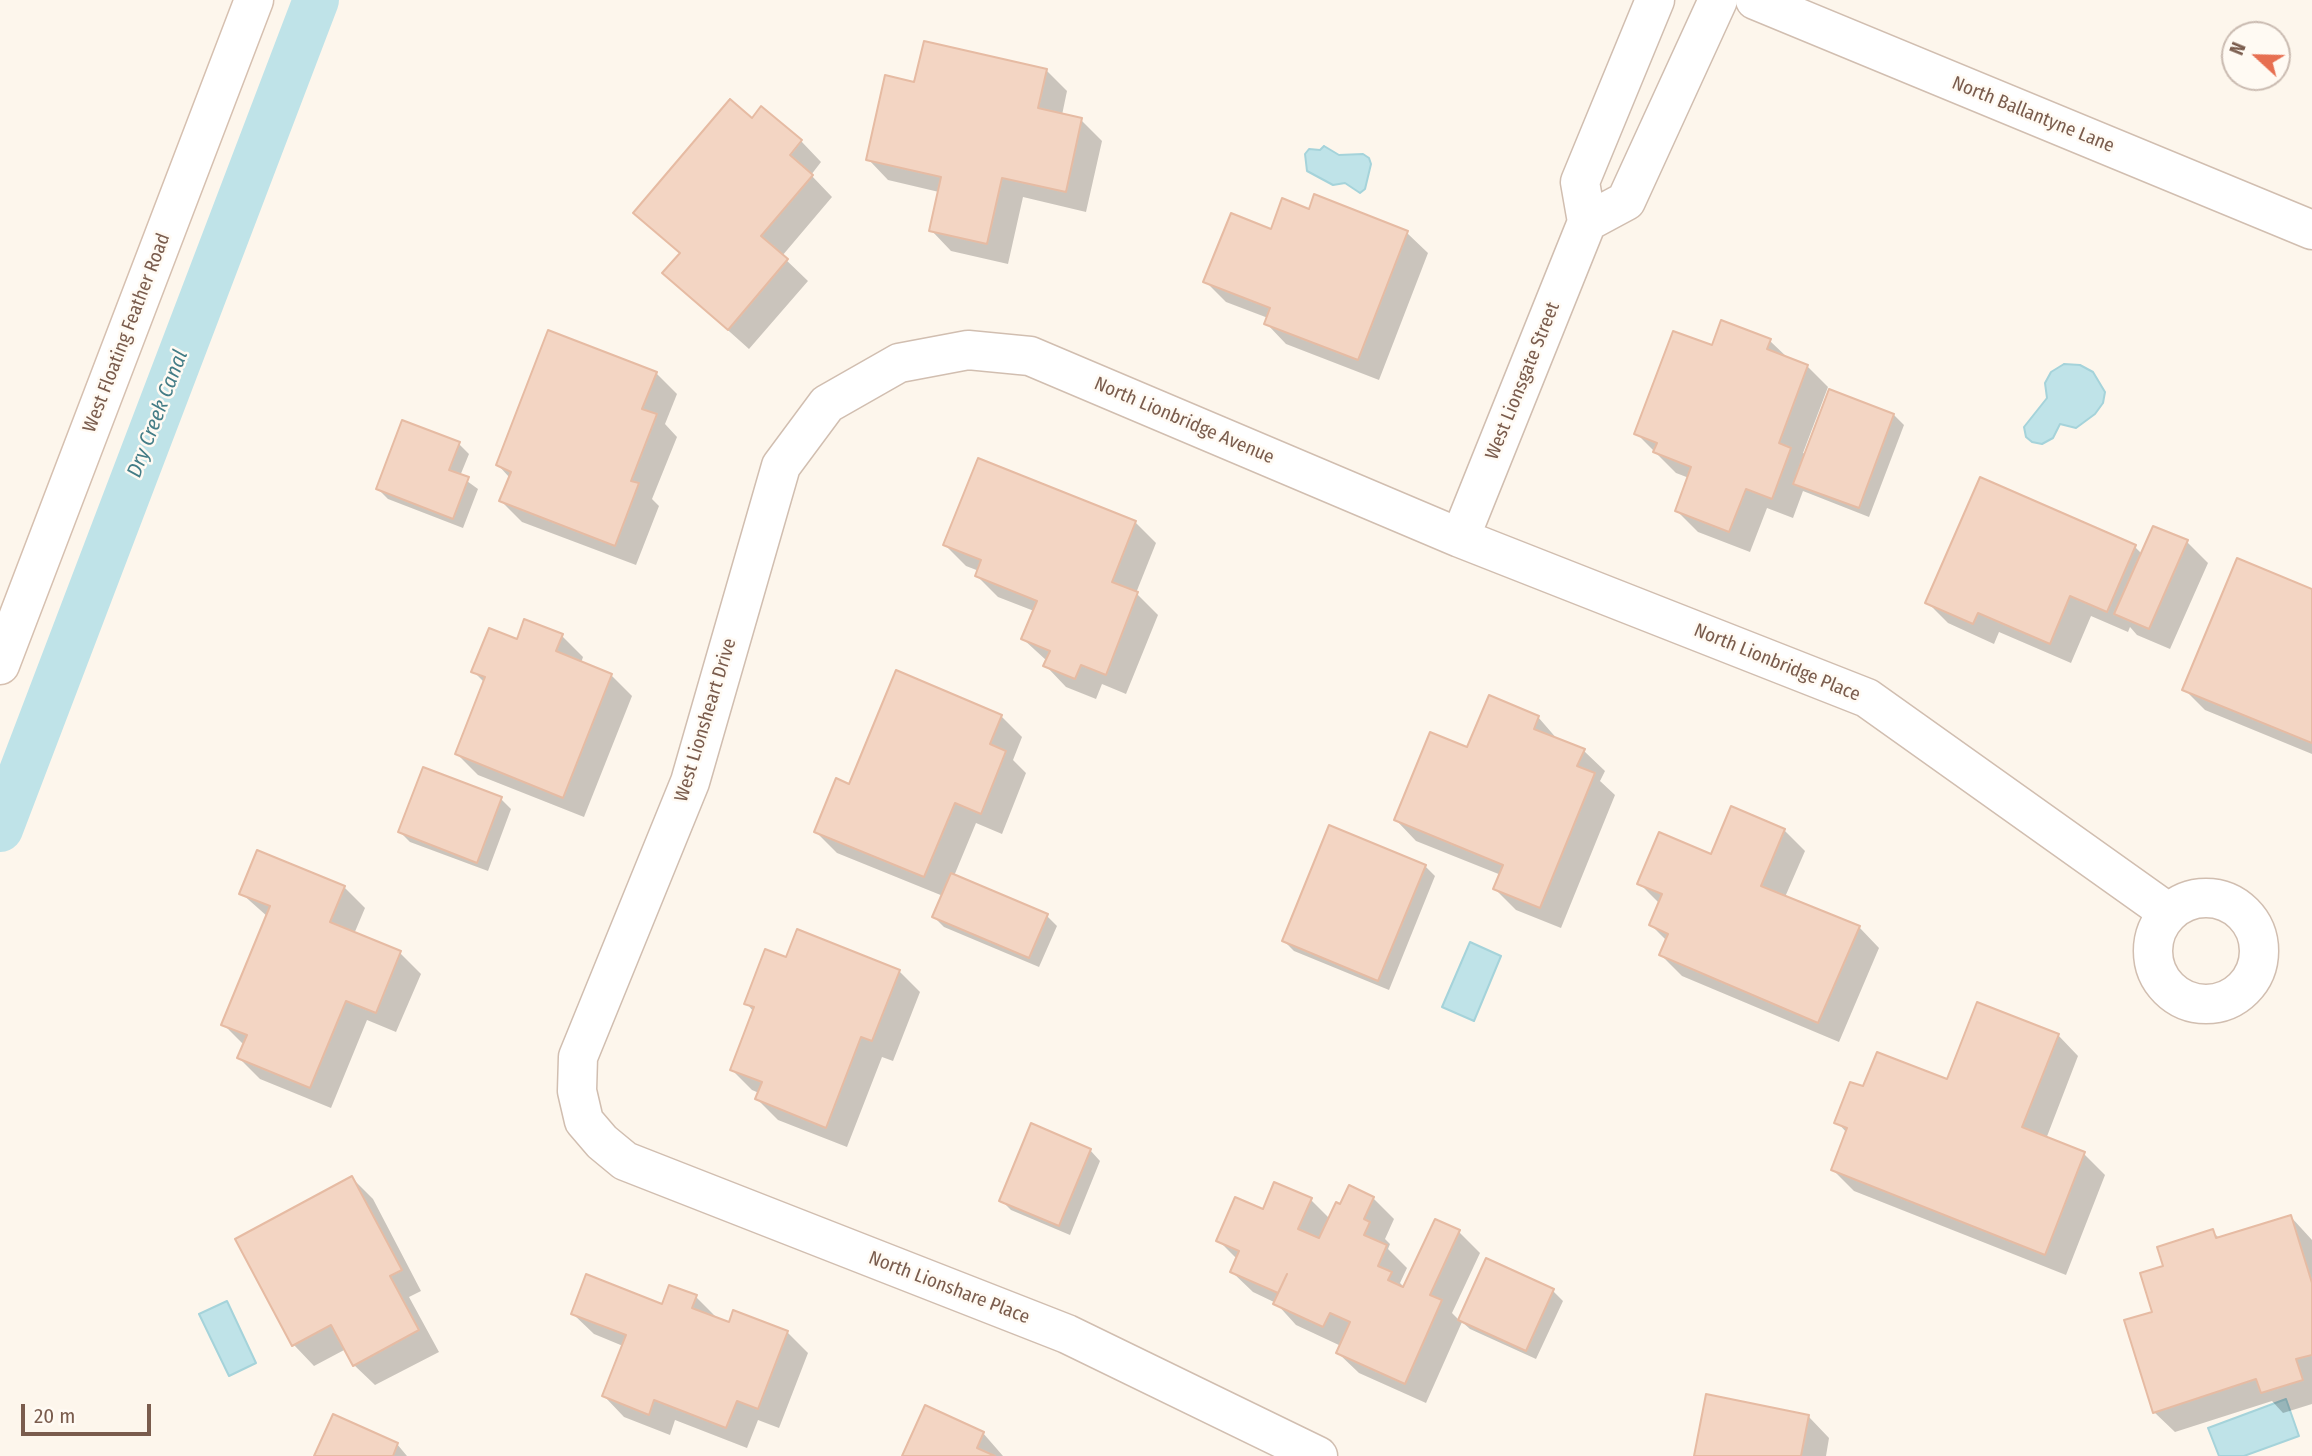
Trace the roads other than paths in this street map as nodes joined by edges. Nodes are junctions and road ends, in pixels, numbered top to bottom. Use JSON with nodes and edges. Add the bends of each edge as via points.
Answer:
{"nodes":[{"id":1,"x":254,"y":0,"type":"edge"},
{"id":2,"x":1655,"y":0,"type":"edge"},
{"id":3,"x":1718,"y":0,"type":"edge"},
{"id":4,"x":1755,"y":0,"type":"edge"},
{"id":5,"x":1587,"y":222,"type":"junction"},
{"id":6,"x":2312,"y":230,"type":"edge"},
{"id":7,"x":899,"y":363,"type":"joint"},
{"id":8,"x":1460,"y":538,"type":"junction"},
{"id":9,"x":0,"y":665,"type":"edge"},
{"id":10,"x":2169,"y":914,"type":"dead end"},
{"id":11,"x":584,"y":1121,"type":"joint"},
{"id":12,"x":1318,"y":1456,"type":"edge"}],
"edges":[{"from":1,"to":9,"type":"street","name":"West Floating Feather Road"},
{"from":2,"to":5,"type":"street","via":[[1580,182]]},
{"from":3,"to":5,"type":"street","via":[[1626,201]]},
{"from":4,"to":6,"type":"street","name":"North Ballantyne Lane"},
{"from":5,"to":8,"type":"street","name":"West Lionsgate Street"},
{"from":7,"to":8,"type":"street","name":"North Lionbridge Avenue","via":[[968,350],[1031,356]]},
{"from":7,"to":11,"type":"street","name":"West Lionsheart Drive","via":[[827,404],[781,466],[690,782],[578,1057],[577,1091]]},
{"from":8,"to":10,"type":"street","name":"North Lionbridge Place","via":[[1867,698]]},
{"from":11,"to":12,"type":"street","name":"North Lionshare Place","via":[[625,1161],[1067,1334]]}]}
